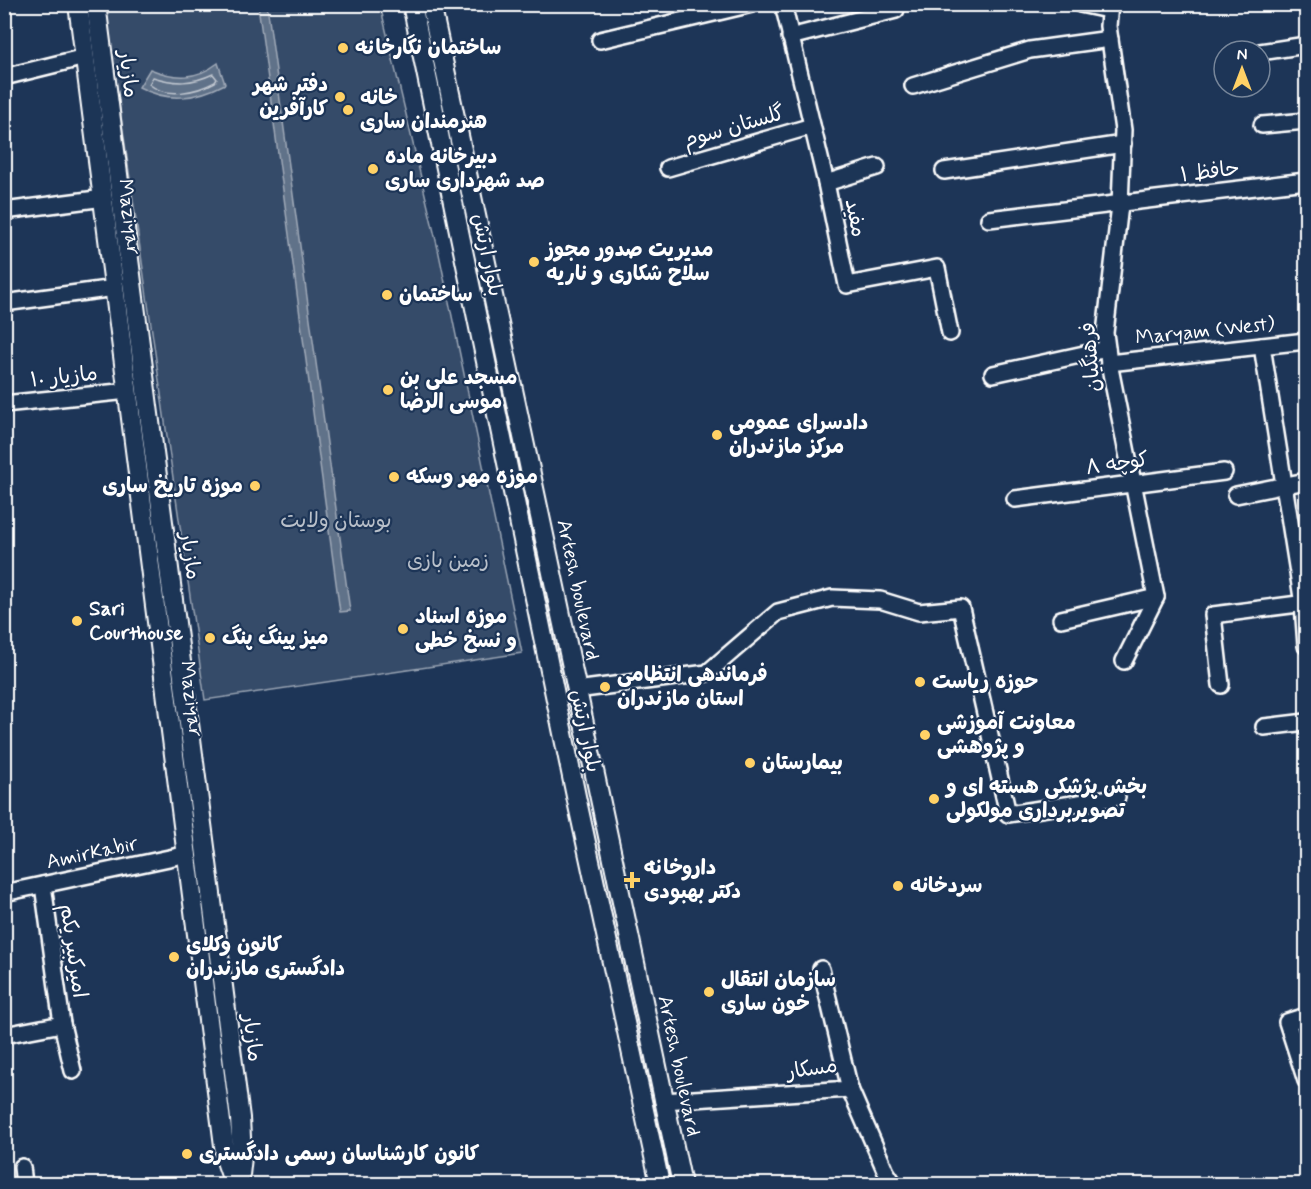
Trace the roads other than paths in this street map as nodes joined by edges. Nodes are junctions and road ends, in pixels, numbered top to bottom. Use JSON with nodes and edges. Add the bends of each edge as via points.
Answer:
{"nodes":[{"id":1,"x":78,"y":4,"type":"edge"},
{"id":2,"x":96,"y":4,"type":"edge"},
{"id":3,"x":412,"y":4,"type":"edge"},
{"id":4,"x":431,"y":4,"type":"edge"},
{"id":5,"x":752,"y":4,"type":"edge"},
{"id":6,"x":783,"y":4,"type":"edge"},
{"id":7,"x":1080,"y":4,"type":"edge"},
{"id":8,"x":1109,"y":7,"type":"edge"},
{"id":9,"x":896,"y":10,"type":"dead end"},
{"id":10,"x":790,"y":37,"type":"junction"},
{"id":11,"x":600,"y":39,"type":"dead end"},
{"id":12,"x":1110,"y":39,"type":"junction"},
{"id":13,"x":1306,"y":45,"type":"edge"},
{"id":14,"x":1272,"y":50,"type":"edge"},
{"id":15,"x":86,"y":57,"type":"junction"},
{"id":16,"x":4,"y":77,"type":"edge"},
{"id":17,"x":448,"y":86,"type":"junction"},
{"id":18,"x":913,"y":86,"type":"dead end"},
{"id":19,"x":430,"y":90,"type":"junction"},
{"id":20,"x":1306,"y":121,"type":"edge"},
{"id":21,"x":1262,"y":125,"type":"dead end"},
{"id":22,"x":812,"y":126,"type":"junction"},
{"id":23,"x":1123,"y":144,"type":"junction"},
{"id":24,"x":877,"y":167,"type":"dead end"},
{"id":25,"x":668,"y":168,"type":"dead end"},
{"id":26,"x":944,"y":171,"type":"dead end"},
{"id":27,"x":1306,"y":181,"type":"edge"},
{"id":28,"x":826,"y":183,"type":"junction"},
{"id":29,"x":104,"y":198,"type":"junction"},
{"id":30,"x":1119,"y":205,"type":"junction"},
{"id":31,"x":4,"y":211,"type":"edge"},
{"id":32,"x":989,"y":219,"type":"dead end"},
{"id":33,"x":115,"y":288,"type":"junction"},
{"id":34,"x":4,"y":303,"type":"edge"},
{"id":35,"x":128,"y":321,"type":"junction"},
{"id":36,"x":950,"y":333,"type":"dead end"},
{"id":37,"x":1306,"y":341,"type":"edge"},
{"id":38,"x":1262,"y":346,"type":"junction"},
{"id":39,"x":1108,"y":356,"type":"junction"},
{"id":40,"x":993,"y":374,"type":"dead end"},
{"id":41,"x":128,"y":391,"type":"junction"},
{"id":42,"x":4,"y":405,"type":"edge"},
{"id":43,"x":1224,"y":472,"type":"dead end"},
{"id":44,"x":1306,"y":481,"type":"edge"},
{"id":45,"x":1133,"y":482,"type":"junction"},
{"id":46,"x":1284,"y":484,"type":"junction"},
{"id":47,"x":1236,"y":495,"type":"dead end"},
{"id":48,"x":1016,"y":499,"type":"dead end"},
{"id":49,"x":1156,"y":597,"type":"junction"},
{"id":50,"x":1305,"y":603,"type":"edge"},
{"id":51,"x":1061,"y":619,"type":"dead end"},
{"id":52,"x":1306,"y":646,"type":"edge"},
{"id":53,"x":1124,"y":661,"type":"dead end"},
{"id":54,"x":1221,"y":685,"type":"dead end"},
{"id":55,"x":576,"y":690,"type":"junction"},
{"id":56,"x":555,"y":695,"type":"junction"},
{"id":57,"x":177,"y":702,"type":"junction"},
{"id":58,"x":1306,"y":722,"type":"edge"},
{"id":59,"x":1264,"y":728,"type":"dead end"},
{"id":60,"x":598,"y":795,"type":"junction"},
{"id":61,"x":1117,"y":797,"type":"dead end"},
{"id":62,"x":576,"y":799,"type":"junction"},
{"id":63,"x":188,"y":854,"type":"junction"},
{"id":64,"x":43,"y":885,"type":"junction"},
{"id":65,"x":4,"y":893,"type":"edge"},
{"id":66,"x":821,"y":969,"type":"dead end"},
{"id":67,"x":1306,"y":1016,"type":"edge"},
{"id":68,"x":63,"y":1024,"type":"junction"},
{"id":69,"x":4,"y":1035,"type":"edge"},
{"id":70,"x":73,"y":1071,"type":"dead end"},
{"id":71,"x":1306,"y":1081,"type":"edge"},
{"id":72,"x":850,"y":1089,"type":"junction"},
{"id":73,"x":663,"y":1101,"type":"junction"},
{"id":74,"x":233,"y":1147,"type":"junction"},
{"id":75,"x":22,"y":1167,"type":"dead end"},
{"id":76,"x":24,"y":1185,"type":"edge"},
{"id":77,"x":234,"y":1185,"type":"edge"},
{"id":78,"x":239,"y":1185,"type":"edge"},
{"id":79,"x":660,"y":1185,"type":"edge"},
{"id":80,"x":682,"y":1185,"type":"edge"},
{"id":81,"x":894,"y":1185,"type":"edge"}],
"edges":[{"from":1,"to":15,"type":"main road","name":"Maziyar"},
{"from":2,"to":35,"type":"main road","name":"مازیار"},
{"from":3,"to":19,"type":"main road","name":"بلوار ارتش"},
{"from":4,"to":17,"type":"main road","name":"Artesh boulevard"},
{"from":5,"to":11,"type":"street"},
{"from":6,"to":10,"type":"street","name":"مفید"},
{"from":7,"to":8,"type":"street"},
{"from":8,"to":12,"type":"street","name":"فرهنگیان"},
{"from":9,"to":10,"type":"street"},
{"from":10,"to":22,"type":"street","name":"مفید"},
{"from":12,"to":18,"type":"street","via":[[1030,50]]},
{"from":12,"to":23,"type":"street","name":"فرهنگیان"},
{"from":13,"to":14,"type":"street"},
{"from":15,"to":16,"type":"street"},
{"from":15,"to":29,"type":"main road","name":"Maziyar"},
{"from":17,"to":19,"type":"main road"},
{"from":17,"to":55,"type":"main road","name":"Artesh boulevard"},
{"from":19,"to":56,"type":"main road","name":"بلوار ارتش"},
{"from":20,"to":21,"type":"street"},
{"from":22,"to":25,"type":"street","name":"گلستان سوم"},
{"from":22,"to":28,"type":"street","name":"مفید"},
{"from":23,"to":26,"type":"street"},
{"from":23,"to":30,"type":"street","name":"فرهنگیان"},
{"from":24,"to":28,"type":"street"},
{"from":27,"to":30,"type":"street","name":"حافظ ۱"},
{"from":28,"to":36,"type":"street","name":"مفید","via":[[847,285],[937,268]]},
{"from":29,"to":31,"type":"street"},
{"from":29,"to":33,"type":"main road","name":"Maziyar"},
{"from":30,"to":32,"type":"street","name":"حافظ ۱"},
{"from":30,"to":39,"type":"street","name":"فرهنگیان","via":[[1106,333]]},
{"from":33,"to":34,"type":"street"},
{"from":33,"to":35,"type":"main road","name":"Maziyar"},
{"from":35,"to":41,"type":"main road","name":"Maziyar"},
{"from":35,"to":57,"type":"main road","name":"مازیار"},
{"from":37,"to":38,"type":"street","name":"Maryam (West)"},
{"from":38,"to":39,"type":"street","name":"Maryam (West)"},
{"from":38,"to":46,"type":"street"},
{"from":39,"to":40,"type":"street","name":"Maryam (West)"},
{"from":39,"to":45,"type":"street","name":"فرهنگیان"},
{"from":41,"to":42,"type":"street","name":"مازیار ١٠"},
{"from":41,"to":57,"type":"main road","name":"Maziyar"},
{"from":43,"to":45,"type":"street","name":"کوچه ۸"},
{"from":44,"to":46,"type":"street"},
{"from":45,"to":48,"type":"street","name":"کوچه ۸"},
{"from":45,"to":49,"type":"street","name":"فرهنگیان"},
{"from":46,"to":47,"type":"street"},
{"from":46,"to":50,"type":"street"},
{"from":49,"to":51,"type":"street"},
{"from":49,"to":53,"type":"street"},
{"from":50,"to":52,"type":"street"},
{"from":50,"to":54,"type":"street","via":[[1213,615]]},
{"from":55,"to":56,"type":"main road"},
{"from":55,"to":60,"type":"main road","name":"Artesh boulevard"},
{"from":55,"to":61,"type":"street","via":[[707,673],[778,612],[832,598],[880,600],[919,612],[961,608],[1008,814]]},
{"from":56,"to":62,"type":"main road","name":"بلوار ارتش"},
{"from":57,"to":63,"type":"main road","name":"Maziyar"},
{"from":57,"to":74,"type":"main road","name":"مازیار"},
{"from":58,"to":59,"type":"street"},
{"from":60,"to":62,"type":"main road"},
{"from":60,"to":73,"type":"main road","name":"Artesh boulevard"},
{"from":62,"to":79,"type":"main road","name":"بلوار ارتش"},
{"from":63,"to":64,"type":"street","name":"AmirKabir"},
{"from":63,"to":74,"type":"main road","name":"Maziyar"},
{"from":64,"to":65,"type":"street","name":"AmirKabir"},
{"from":64,"to":68,"type":"street","name":"امیرکبیر یکم"},
{"from":66,"to":72,"type":"street","name":"مسکار"},
{"from":67,"to":71,"type":"street","via":[[1287,1022]]},
{"from":68,"to":69,"type":"street"},
{"from":68,"to":70,"type":"street","name":"امیرکبیر یکم"},
{"from":72,"to":73,"type":"street","name":"مسکار"},
{"from":72,"to":81,"type":"street"},
{"from":73,"to":80,"type":"main road","name":"Artesh boulevard"},
{"from":74,"to":77,"type":"main road","name":"Maziyar","via":[[225,1161]]},
{"from":74,"to":78,"type":"main road","name":"مازیار"},
{"from":75,"to":76,"type":"street"}]}
